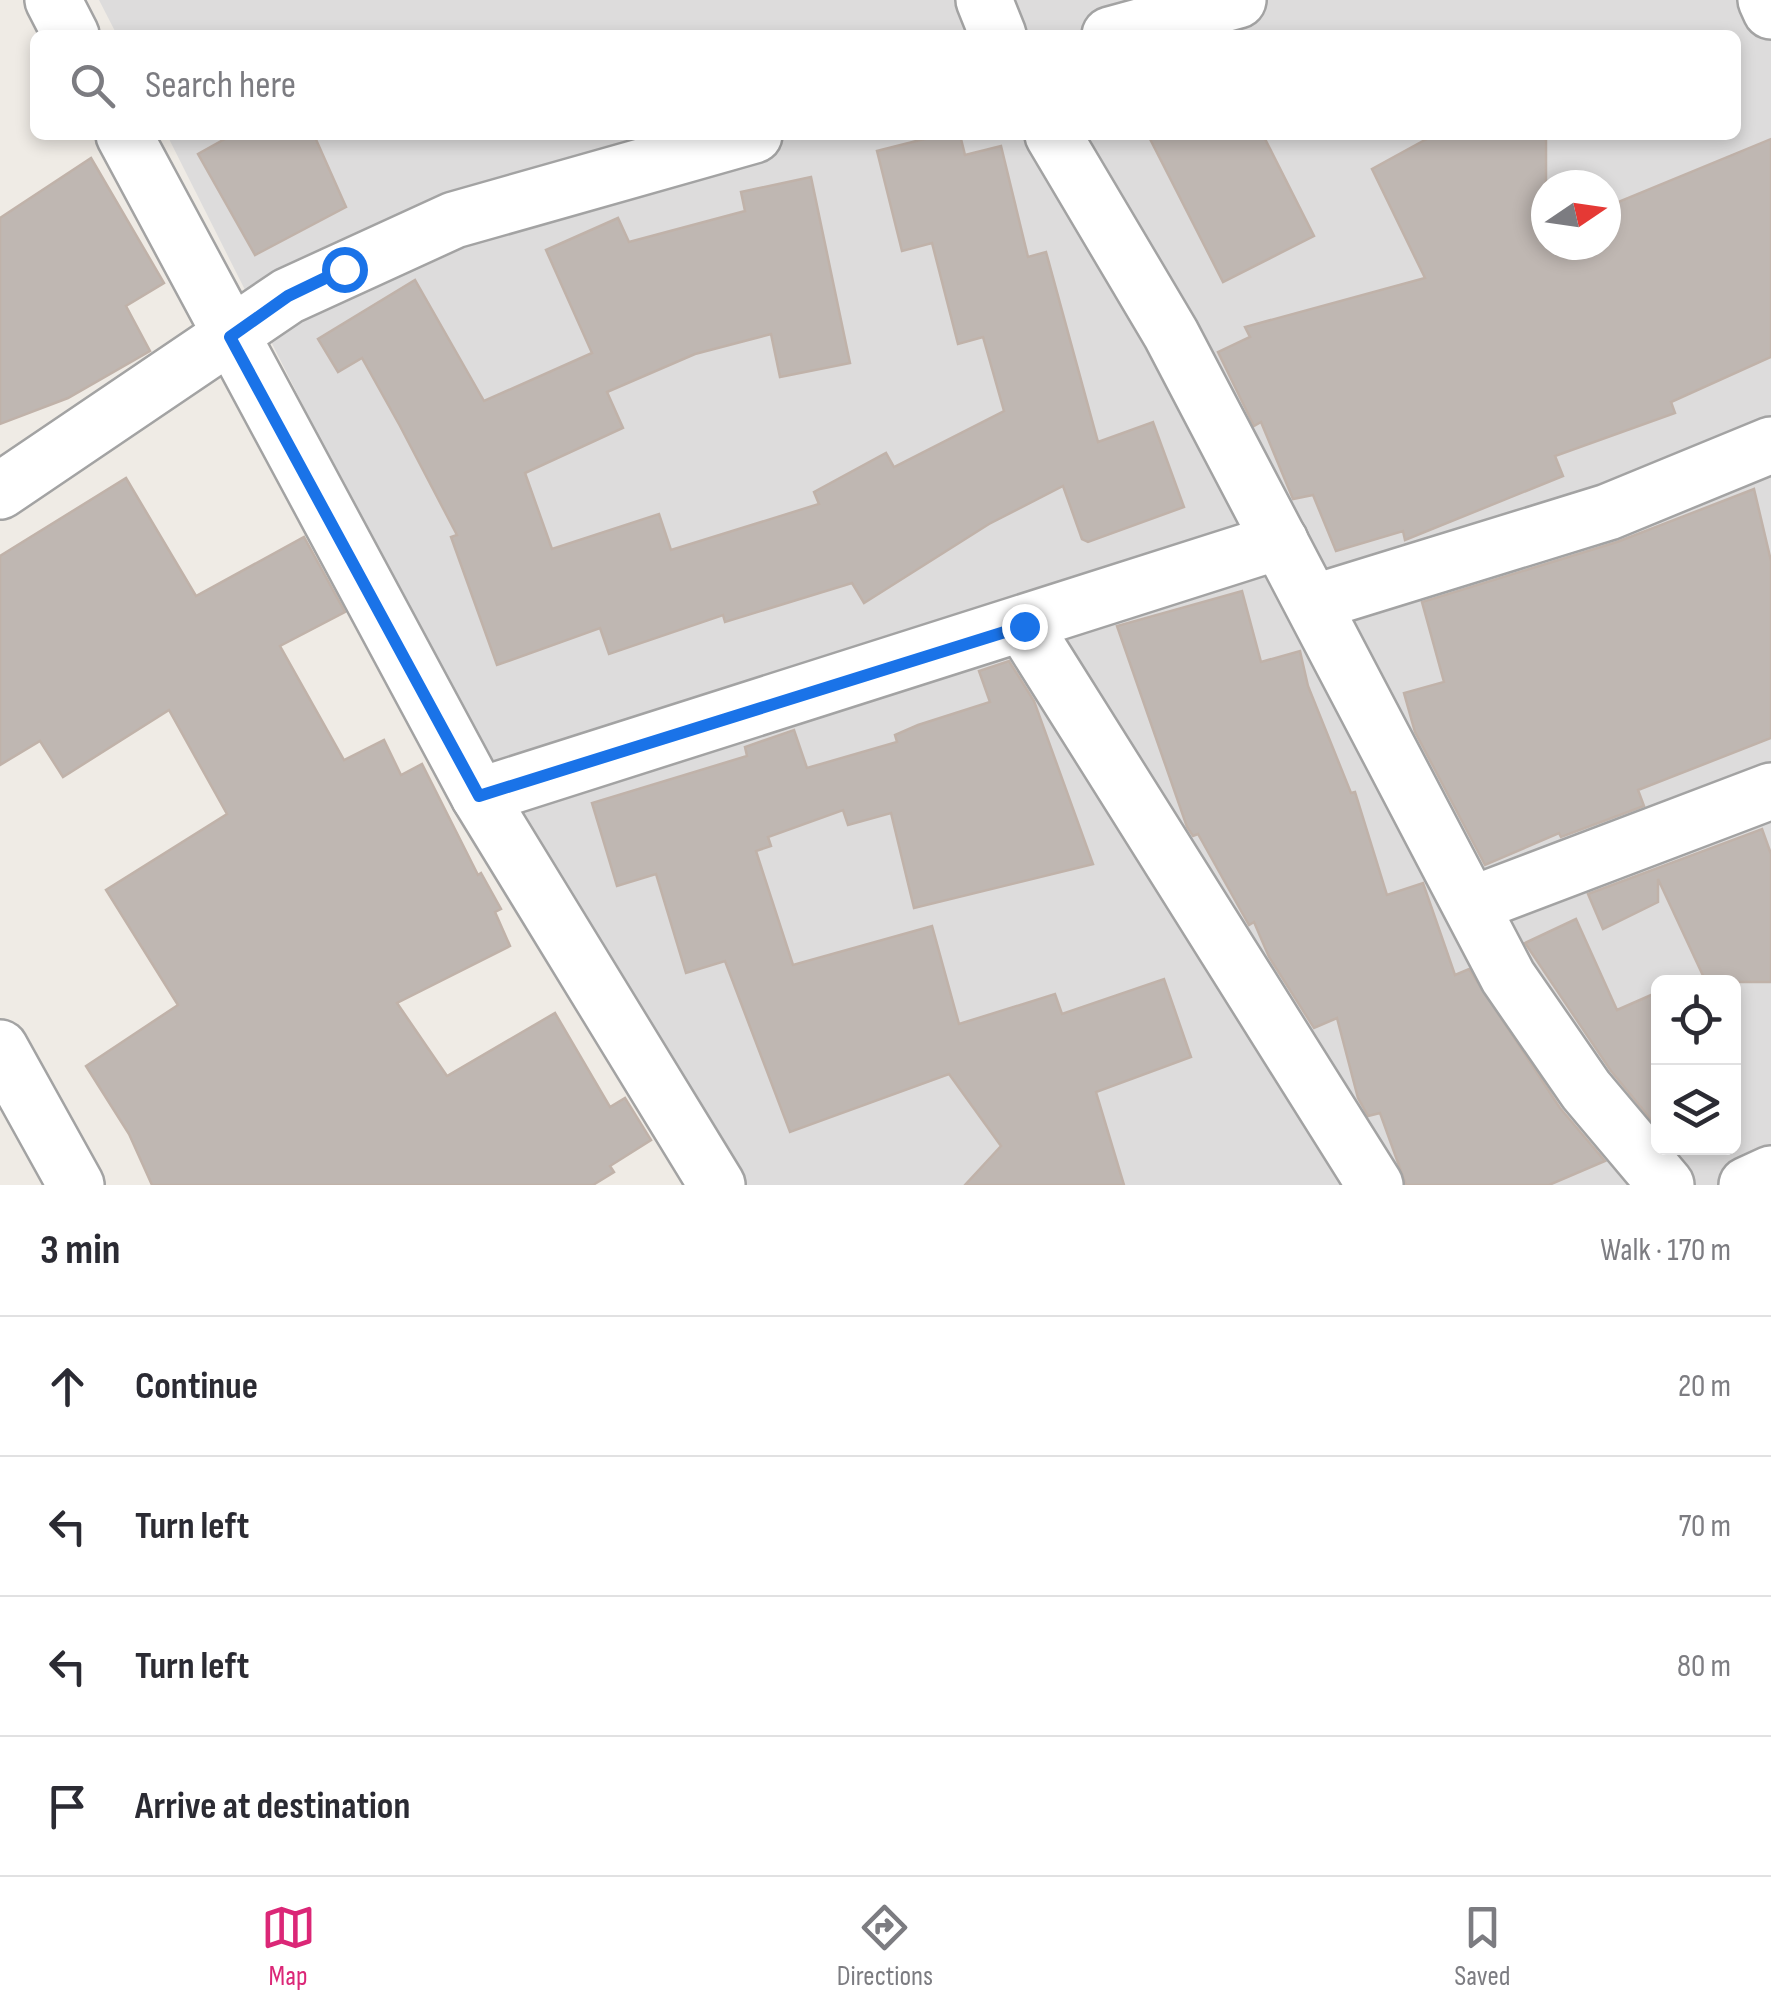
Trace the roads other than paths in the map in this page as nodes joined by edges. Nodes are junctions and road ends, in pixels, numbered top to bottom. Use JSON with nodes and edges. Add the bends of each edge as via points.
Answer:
{"nodes":[{"id":1,"x":53,"y":0,"type":"edge"},
{"id":2,"x":984,"y":0,"type":"edge"},
{"id":3,"x":1238,"y":0,"type":"edge"},
{"id":4,"x":1766,"y":0,"type":"edge"},
{"id":5,"x":1771,"y":11,"type":"edge"},
{"id":6,"x":68,"y":30,"type":"edge"},
{"id":7,"x":996,"y":30,"type":"edge"},
{"id":8,"x":1128,"y":30,"type":"edge"},
{"id":9,"x":127,"y":140,"type":"edge"},
{"id":10,"x":736,"y":140,"type":"edge"},
{"id":11,"x":1056,"y":140,"type":"edge"},
{"id":12,"x":230,"y":337,"type":"junction"},
{"id":13,"x":1771,"y":445,"type":"edge"},
{"id":14,"x":0,"y":490,"type":"edge"},
{"id":15,"x":1280,"y":541,"type":"junction"},
{"id":16,"x":1312,"y":602,"type":"junction"},
{"id":17,"x":1024,"y":626,"type":"junction"},
{"id":18,"x":1771,"y":791,"type":"edge"},
{"id":19,"x":479,"y":796,"type":"junction"},
{"id":20,"x":1471,"y":905,"type":"junction"},
{"id":21,"x":0,"y":1048,"type":"edge"},
{"id":22,"x":1771,"y":1174,"type":"edge"},
{"id":23,"x":76,"y":1185,"type":"edge"},
{"id":24,"x":718,"y":1185,"type":"edge"},
{"id":25,"x":1375,"y":1185,"type":"edge"},
{"id":26,"x":1666,"y":1185,"type":"edge"},
{"id":27,"x":1746,"y":1185,"type":"edge"}],
"edges":[{"from":1,"to":6,"type":"street"},
{"from":2,"to":7,"type":"street"},
{"from":3,"to":8,"type":"street"},
{"from":4,"to":5,"type":"street"},
{"from":9,"to":12,"type":"street"},
{"from":10,"to":12,"type":"street","via":[[454,220],[288,296]]},
{"from":11,"to":15,"type":"street","via":[[1172,334]]},
{"from":12,"to":14,"type":"street"},
{"from":12,"to":19,"type":"street"},
{"from":13,"to":16,"type":"street","via":[[1608,512]]},
{"from":15,"to":16,"type":"street"},
{"from":15,"to":17,"type":"street"},
{"from":16,"to":20,"type":"street"},
{"from":17,"to":19,"type":"street"},
{"from":17,"to":25,"type":"street"},
{"from":18,"to":20,"type":"street"},
{"from":19,"to":24,"type":"street"},
{"from":20,"to":26,"type":"street","via":[[1508,976],[1586,1090]]},
{"from":21,"to":23,"type":"street"},
{"from":22,"to":27,"type":"street"}]}
